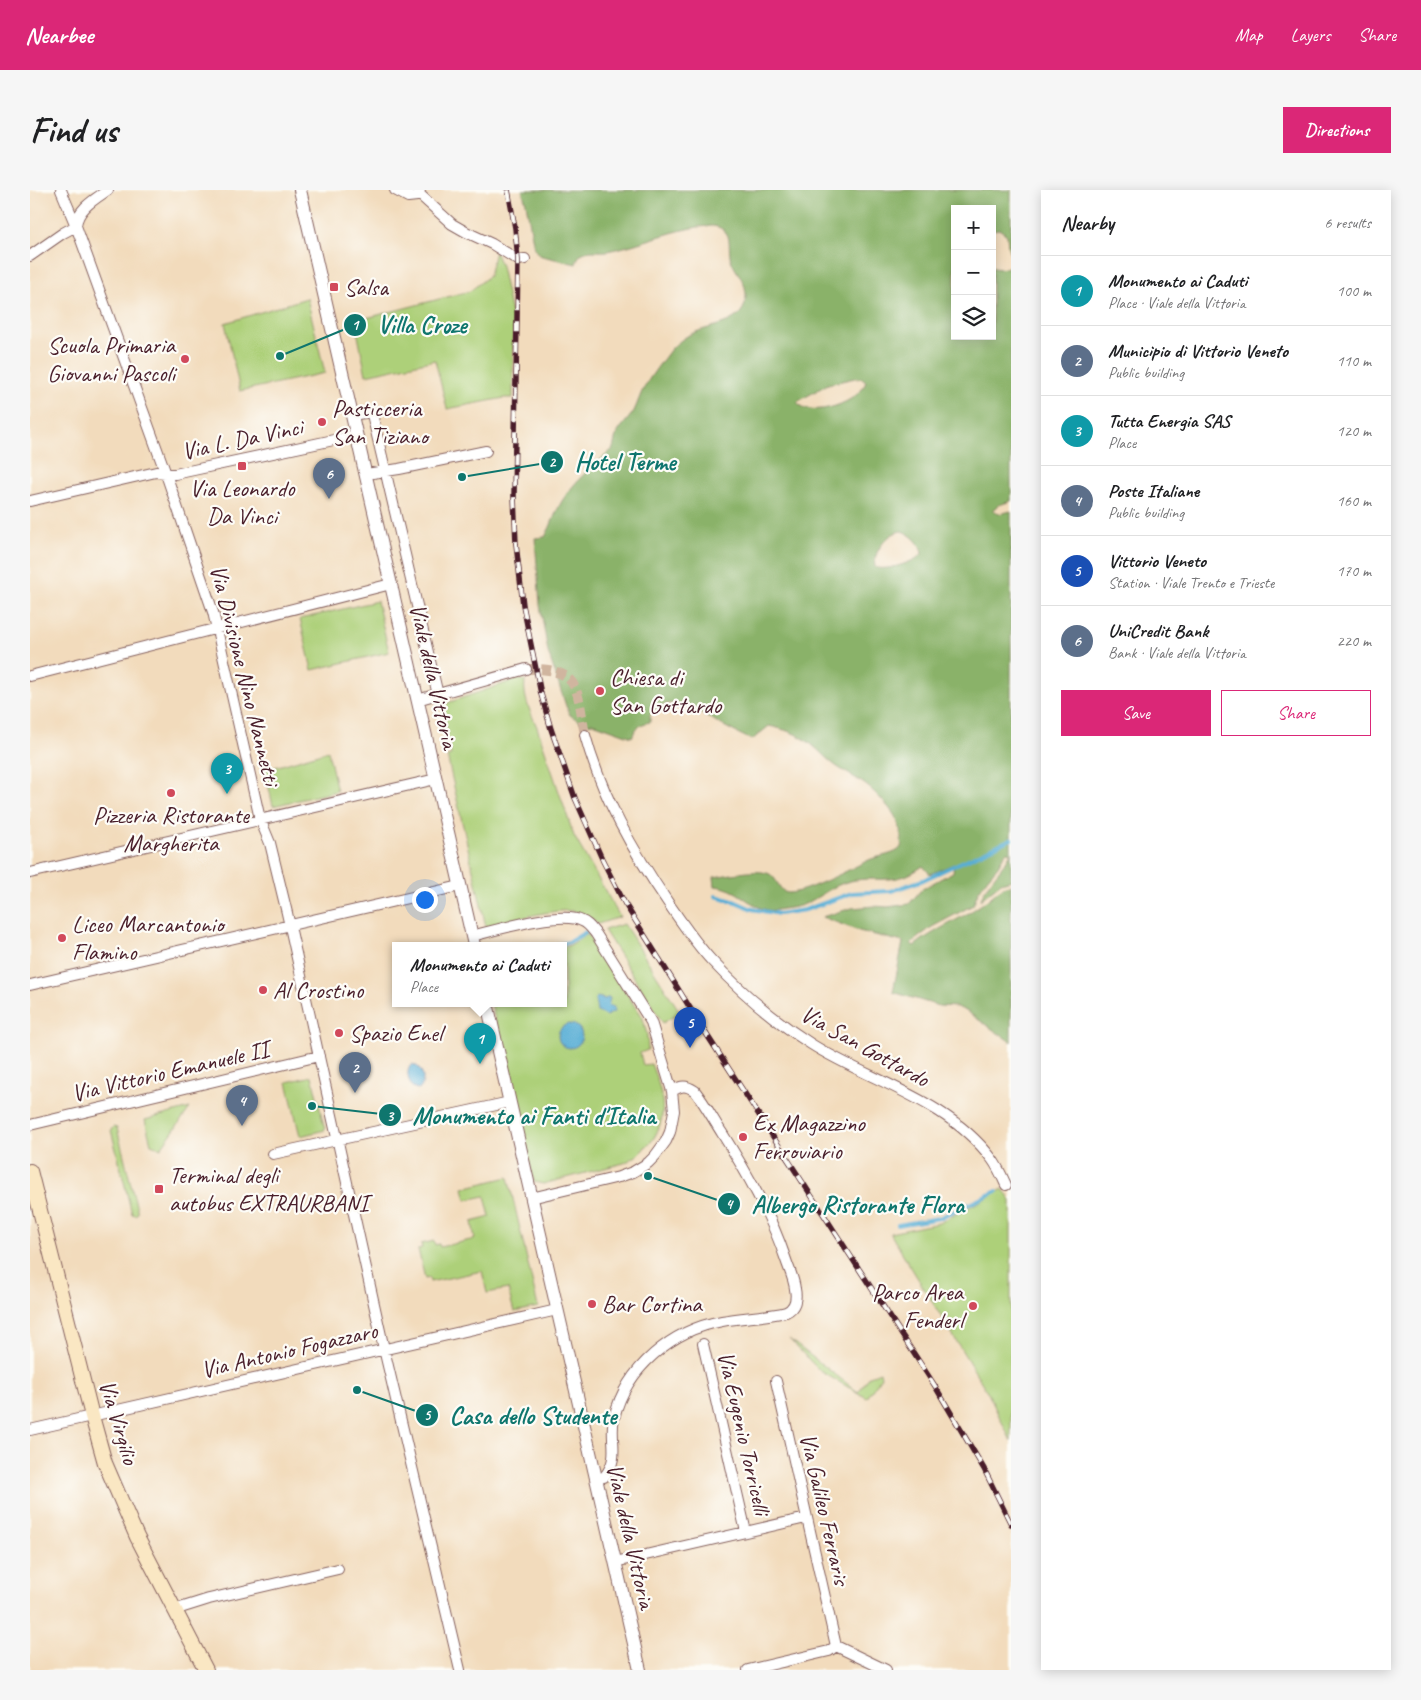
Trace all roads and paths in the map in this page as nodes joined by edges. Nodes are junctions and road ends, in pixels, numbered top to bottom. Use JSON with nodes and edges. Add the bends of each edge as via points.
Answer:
{"nodes":[{"id":1,"x":61,"y":190,"type":"edge"},
{"id":2,"x":108,"y":190,"type":"edge"},
{"id":3,"x":300,"y":190,"type":"edge"},
{"id":4,"x":395,"y":190,"type":"edge"},
{"id":5,"x":419,"y":192,"type":"edge"},
{"id":6,"x":76,"y":226,"type":"junction"},
{"id":7,"x":30,"y":256,"type":"edge"},
{"id":8,"x":525,"y":259,"type":"dead end"},
{"id":9,"x":352,"y":415,"type":"junction"},
{"id":10,"x":357,"y":435,"type":"junction"},
{"id":11,"x":486,"y":451,"type":"dead end"},
{"id":12,"x":386,"y":472,"type":"junction"},
{"id":13,"x":166,"y":474,"type":"junction"},
{"id":14,"x":366,"y":474,"type":"junction"},
{"id":15,"x":30,"y":501,"type":"edge"},
{"id":16,"x":391,"y":584,"type":"junction"},
{"id":17,"x":217,"y":628,"type":"junction"},
{"id":18,"x":526,"y":669,"type":"tunnel mouth"},
{"id":19,"x":30,"y":676,"type":"edge"},
{"id":20,"x":438,"y":695,"type":"junction"},
{"id":21,"x":417,"y":700,"type":"junction"},
{"id":22,"x":585,"y":735,"type":"tunnel mouth"},
{"id":23,"x":436,"y":779,"type":"junction"},
{"id":24,"x":260,"y":819,"type":"junction"},
{"id":25,"x":30,"y":873,"type":"edge"},
{"id":26,"x":460,"y":886,"type":"junction"},
{"id":27,"x":290,"y":926,"type":"junction"},
{"id":28,"x":473,"y":941,"type":"edge"},
{"id":29,"x":30,"y":985,"type":"edge"},
{"id":30,"x":488,"y":1007,"type":"edge"},
{"id":31,"x":318,"y":1056,"type":"junction"},
{"id":32,"x":672,"y":1091,"type":"junction"},
{"id":33,"x":510,"y":1102,"type":"junction"},
{"id":34,"x":30,"y":1125,"type":"edge"},
{"id":35,"x":337,"y":1141,"type":"junction"},
{"id":36,"x":273,"y":1154,"type":"dead end"},
{"id":37,"x":30,"y":1172,"type":"edge"},
{"id":38,"x":1006,"y":1185,"type":"dead end"},
{"id":39,"x":531,"y":1198,"type":"junction"},
{"id":40,"x":557,"y":1310,"type":"junction"},
{"id":41,"x":703,"y":1344,"type":"dead end"},
{"id":42,"x":384,"y":1349,"type":"junction"},
{"id":43,"x":776,"y":1381,"type":"dead end"},
{"id":44,"x":92,"y":1416,"type":"junction"},
{"id":45,"x":30,"y":1430,"type":"edge"},
{"id":46,"x":596,"y":1479,"type":"junction"},
{"id":47,"x":806,"y":1518,"type":"junction"},
{"id":48,"x":746,"y":1532,"type":"junction"},
{"id":49,"x":615,"y":1562,"type":"junction"},
{"id":50,"x":338,"y":1569,"type":"dead end"},
{"id":51,"x":174,"y":1610,"type":"junction"},
{"id":52,"x":836,"y":1646,"type":"junction"},
{"id":53,"x":206,"y":1670,"type":"edge"},
{"id":54,"x":460,"y":1670,"type":"edge"},
{"id":55,"x":640,"y":1670,"type":"edge"},
{"id":56,"x":748,"y":1670,"type":"edge"},
{"id":57,"x":886,"y":1670,"type":"edge"}],
"edges":[{"from":1,"to":6,"type":"street","name":"Via Divisione Nino Nannetti"},
{"from":2,"to":6,"type":"street","via":[[84,208]]},
{"from":3,"to":9,"type":"street","name":"Viale della Vittoria"},
{"from":4,"to":5,"type":"street","via":[[411,198]]},
{"from":5,"to":8,"type":"street","via":[[446,219],[466,232],[518,260]]},
{"from":6,"to":7,"type":"street"},
{"from":6,"to":13,"type":"street","name":"Via Divisione Nino Nannetti"},
{"from":9,"to":10,"type":"street","name":"Viale della Vittoria"},
{"from":9,"to":12,"type":"street","name":"Viale della Vittoria","via":[[372,414]]},
{"from":10,"to":13,"type":"street","name":"Via L. Da Vinci"},
{"from":10,"to":14,"type":"street","name":"Viale della Vittoria"},
{"from":11,"to":12,"type":"street"},
{"from":12,"to":14,"type":"street"},
{"from":12,"to":20,"type":"street","name":"Viale della Vittoria"},
{"from":13,"to":15,"type":"street","via":[[155,472]]},
{"from":13,"to":17,"type":"street","name":"Via Divisione Nino Nannetti"},
{"from":14,"to":16,"type":"street","name":"Viale della Vittoria"},
{"from":16,"to":17,"type":"street"},
{"from":16,"to":21,"type":"street","name":"Viale della Vittoria"},
{"from":17,"to":19,"type":"street"},
{"from":17,"to":24,"type":"street","name":"Via Divisione Nino Nannetti"},
{"from":18,"to":20,"type":"street"},
{"from":20,"to":21,"type":"street"},
{"from":21,"to":23,"type":"street","name":"Viale della Vittoria"},
{"from":22,"to":38,"type":"street","name":"Via San Gottardo","via":[[600,783],[631,845],[682,924],[712,960],[746,994],[811,1044],[923,1101],[956,1122],[982,1146]]},
{"from":23,"to":24,"type":"street"},
{"from":23,"to":26,"type":"street","name":"Viale della Vittoria"},
{"from":24,"to":25,"type":"street"},
{"from":24,"to":27,"type":"street","name":"Via Divisione Nino Nannetti","via":[[270,843]]},
{"from":26,"to":27,"type":"street"},
{"from":26,"to":28,"type":"street","name":"Viale della Vittoria"},
{"from":27,"to":29,"type":"street"},
{"from":27,"to":31,"type":"street","name":"Via Divisione Nino Nannetti"},
{"from":28,"to":32,"type":"street","via":[[550,918],[567,917],[583,921],[596,934],[650,1022]]},
{"from":30,"to":33,"type":"street","name":"Viale della Vittoria"},
{"from":31,"to":34,"type":"street","name":"Via Vittorio Emanuele II"},
{"from":31,"to":35,"type":"street","name":"Via Divisione Nino Nannetti"},
{"from":32,"to":39,"type":"street","via":[[674,1111],[670,1132],[648,1163],[619,1178]]},
{"from":32,"to":46,"type":"street","via":[[680,1086],[695,1091],[728,1143],[781,1245],[796,1290],[795,1302],[786,1312],[705,1325],[679,1335],[656,1352],[632,1378],[619,1401],[612,1430],[615,1448],[611,1467],[604,1477]]},
{"from":33,"to":35,"type":"street"},
{"from":33,"to":39,"type":"street","name":"Viale della Vittoria"},
{"from":35,"to":36,"type":"street"},
{"from":35,"to":42,"type":"street","name":"Via Divisione Nino Nannetti"},
{"from":37,"to":44,"type":"main road","name":"Via Virgilio"},
{"from":39,"to":40,"type":"street","name":"Viale della Vittoria"},
{"from":40,"to":42,"type":"street","name":"Via Antonio Fogazzaro"},
{"from":40,"to":46,"type":"street","name":"Viale della Vittoria"},
{"from":41,"to":48,"type":"street","name":"Via Eugenio Torricelli"},
{"from":42,"to":44,"type":"street","name":"Via Antonio Fogazzaro"},
{"from":42,"to":54,"type":"street","name":"Via Divisione Nino Nannetti"},
{"from":43,"to":47,"type":"street","name":"Via Galileo Ferraris"},
{"from":44,"to":45,"type":"street","name":"Via Antonio Fogazzaro"},
{"from":44,"to":51,"type":"main road","name":"Via Virgilio","via":[[127,1517]]},
{"from":46,"to":49,"type":"street","name":"Viale della Vittoria"},
{"from":47,"to":48,"type":"street"},
{"from":47,"to":52,"type":"street","name":"Via Galileo Ferraris"},
{"from":48,"to":49,"type":"street"},
{"from":49,"to":55,"type":"street","name":"Viale della Vittoria"},
{"from":50,"to":51,"type":"street"},
{"from":51,"to":53,"type":"main road","name":"Via Virgilio"},
{"from":52,"to":56,"type":"street","via":[[829,1651]]},
{"from":52,"to":57,"type":"street"}]}
